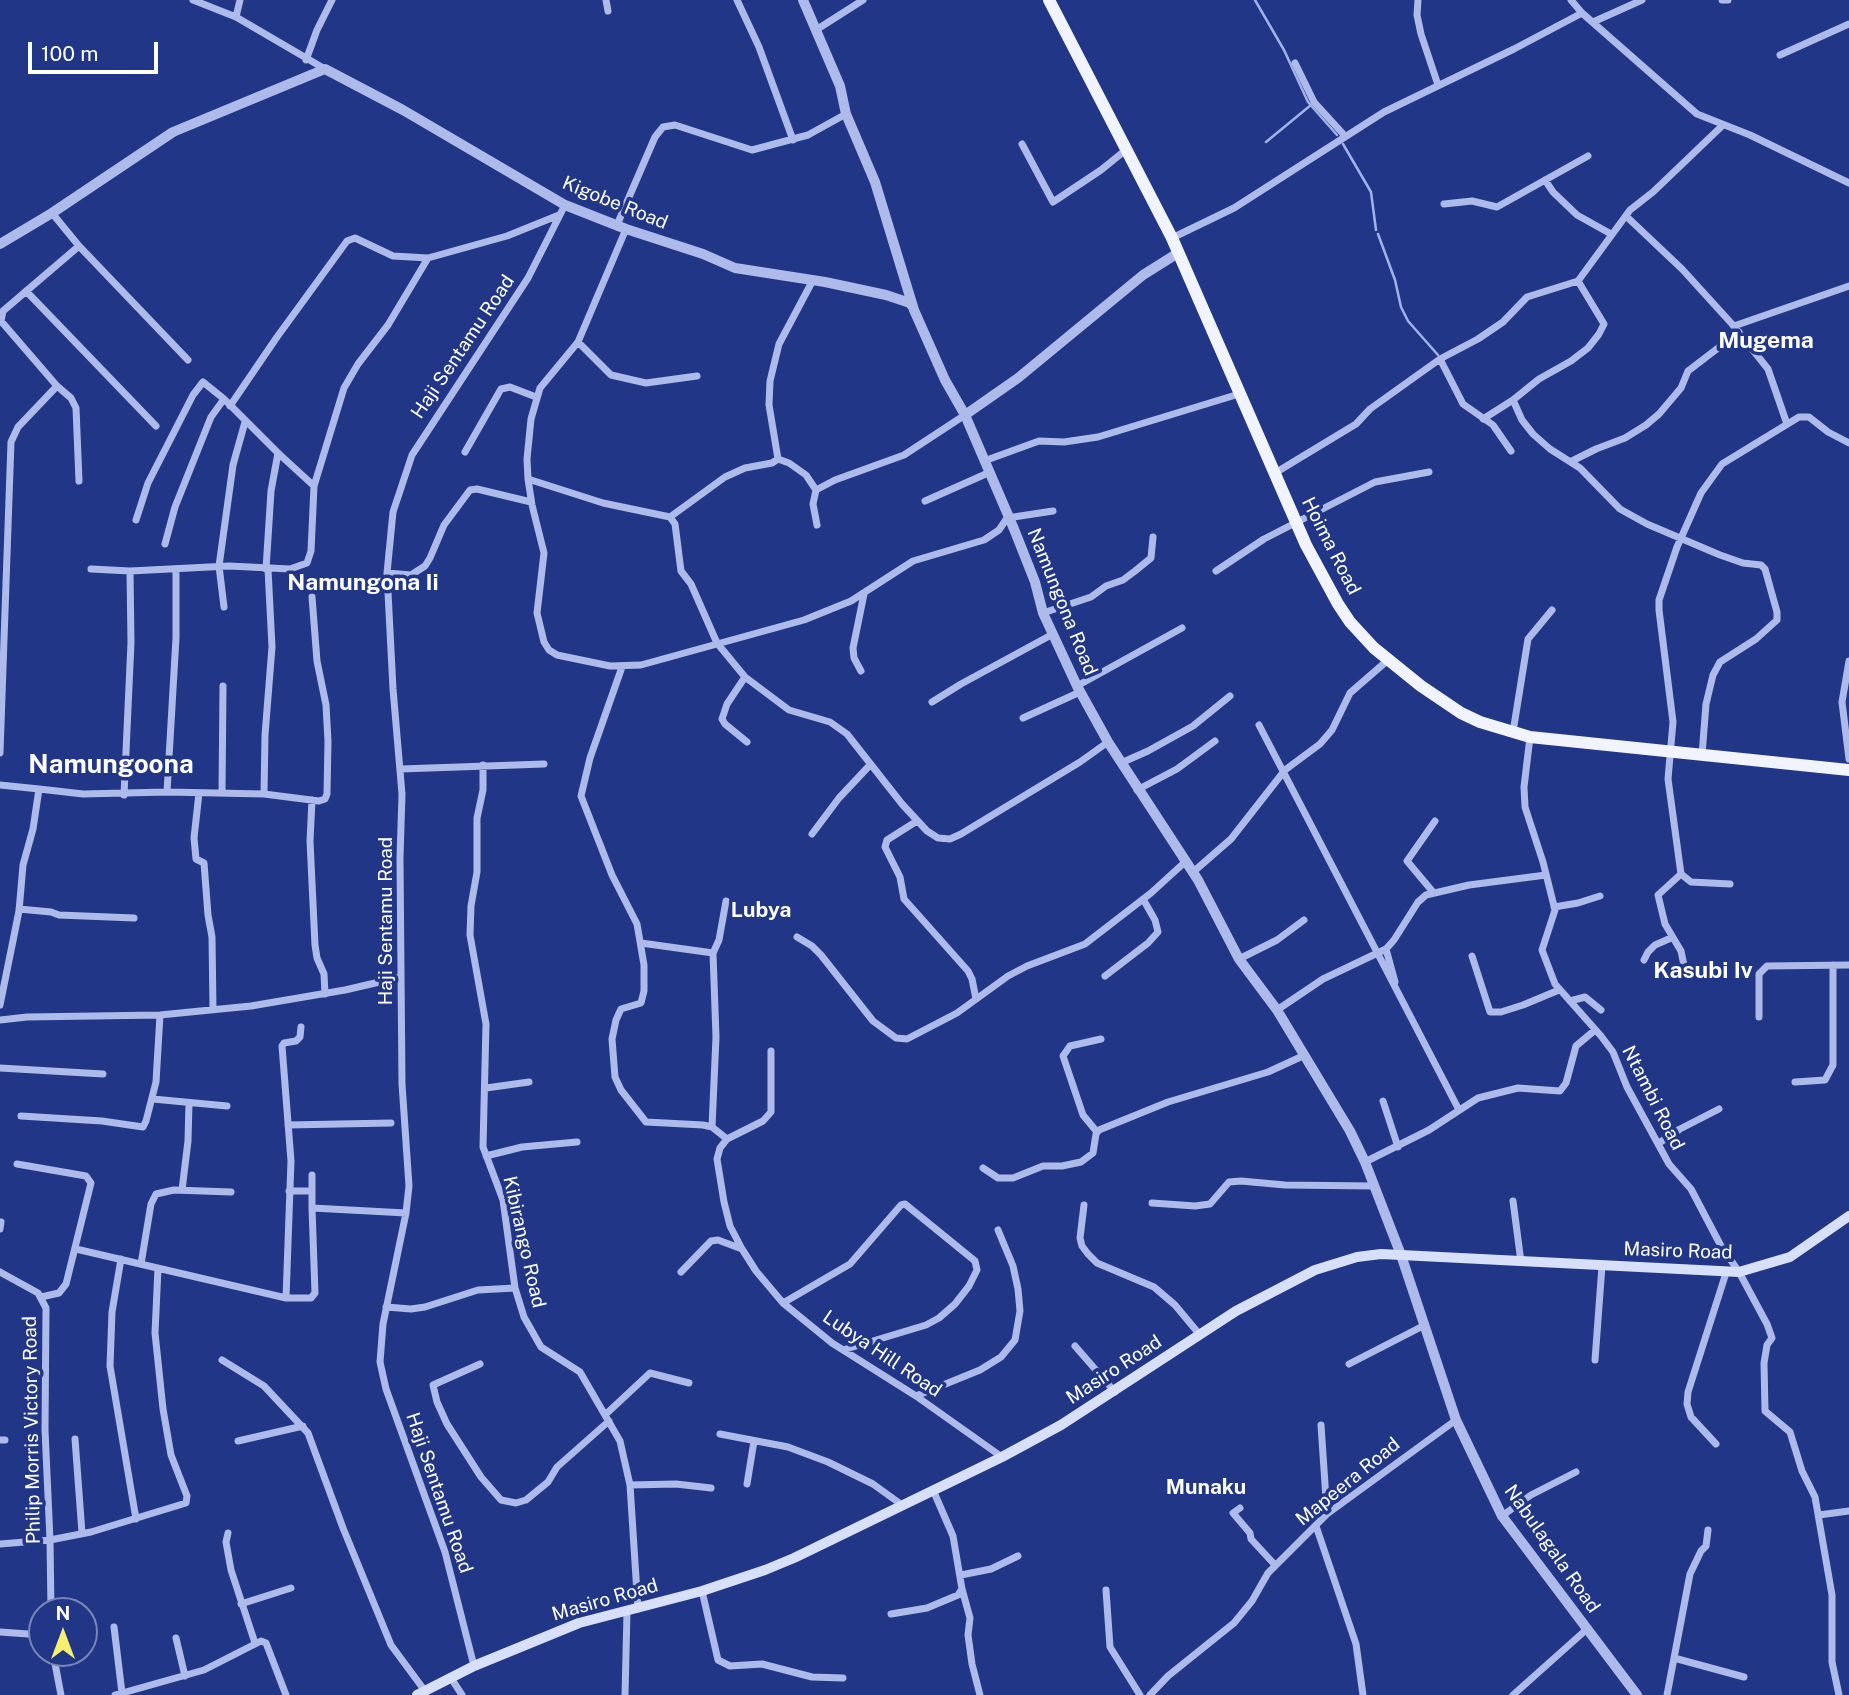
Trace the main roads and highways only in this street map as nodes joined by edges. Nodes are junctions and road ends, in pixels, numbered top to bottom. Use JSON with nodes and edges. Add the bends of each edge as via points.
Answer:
{"nodes":[{"id":1,"x":1049,"y":0,"type":"edge"},
{"id":2,"x":1849,"y":770,"type":"edge"},
{"id":3,"x":1849,"y":1216,"type":"edge"},
{"id":4,"x":421,"y":1693,"type":"edge"}],
"edges":[{"from":1,"to":2,"type":"main road","name":"Hoima Road","via":[[1172,238],[1295,522],[1338,604],[1362,635],[1388,660],[1461,713],[1530,737]]},
{"from":3,"to":4,"type":"main road","name":"Masiro Road","via":[[1790,1256],[1739,1272],[1401,1255],[1368,1255],[1315,1270],[1264,1295],[1115,1392],[1002,1457],[794,1558],[742,1579],[579,1623]]}]}
